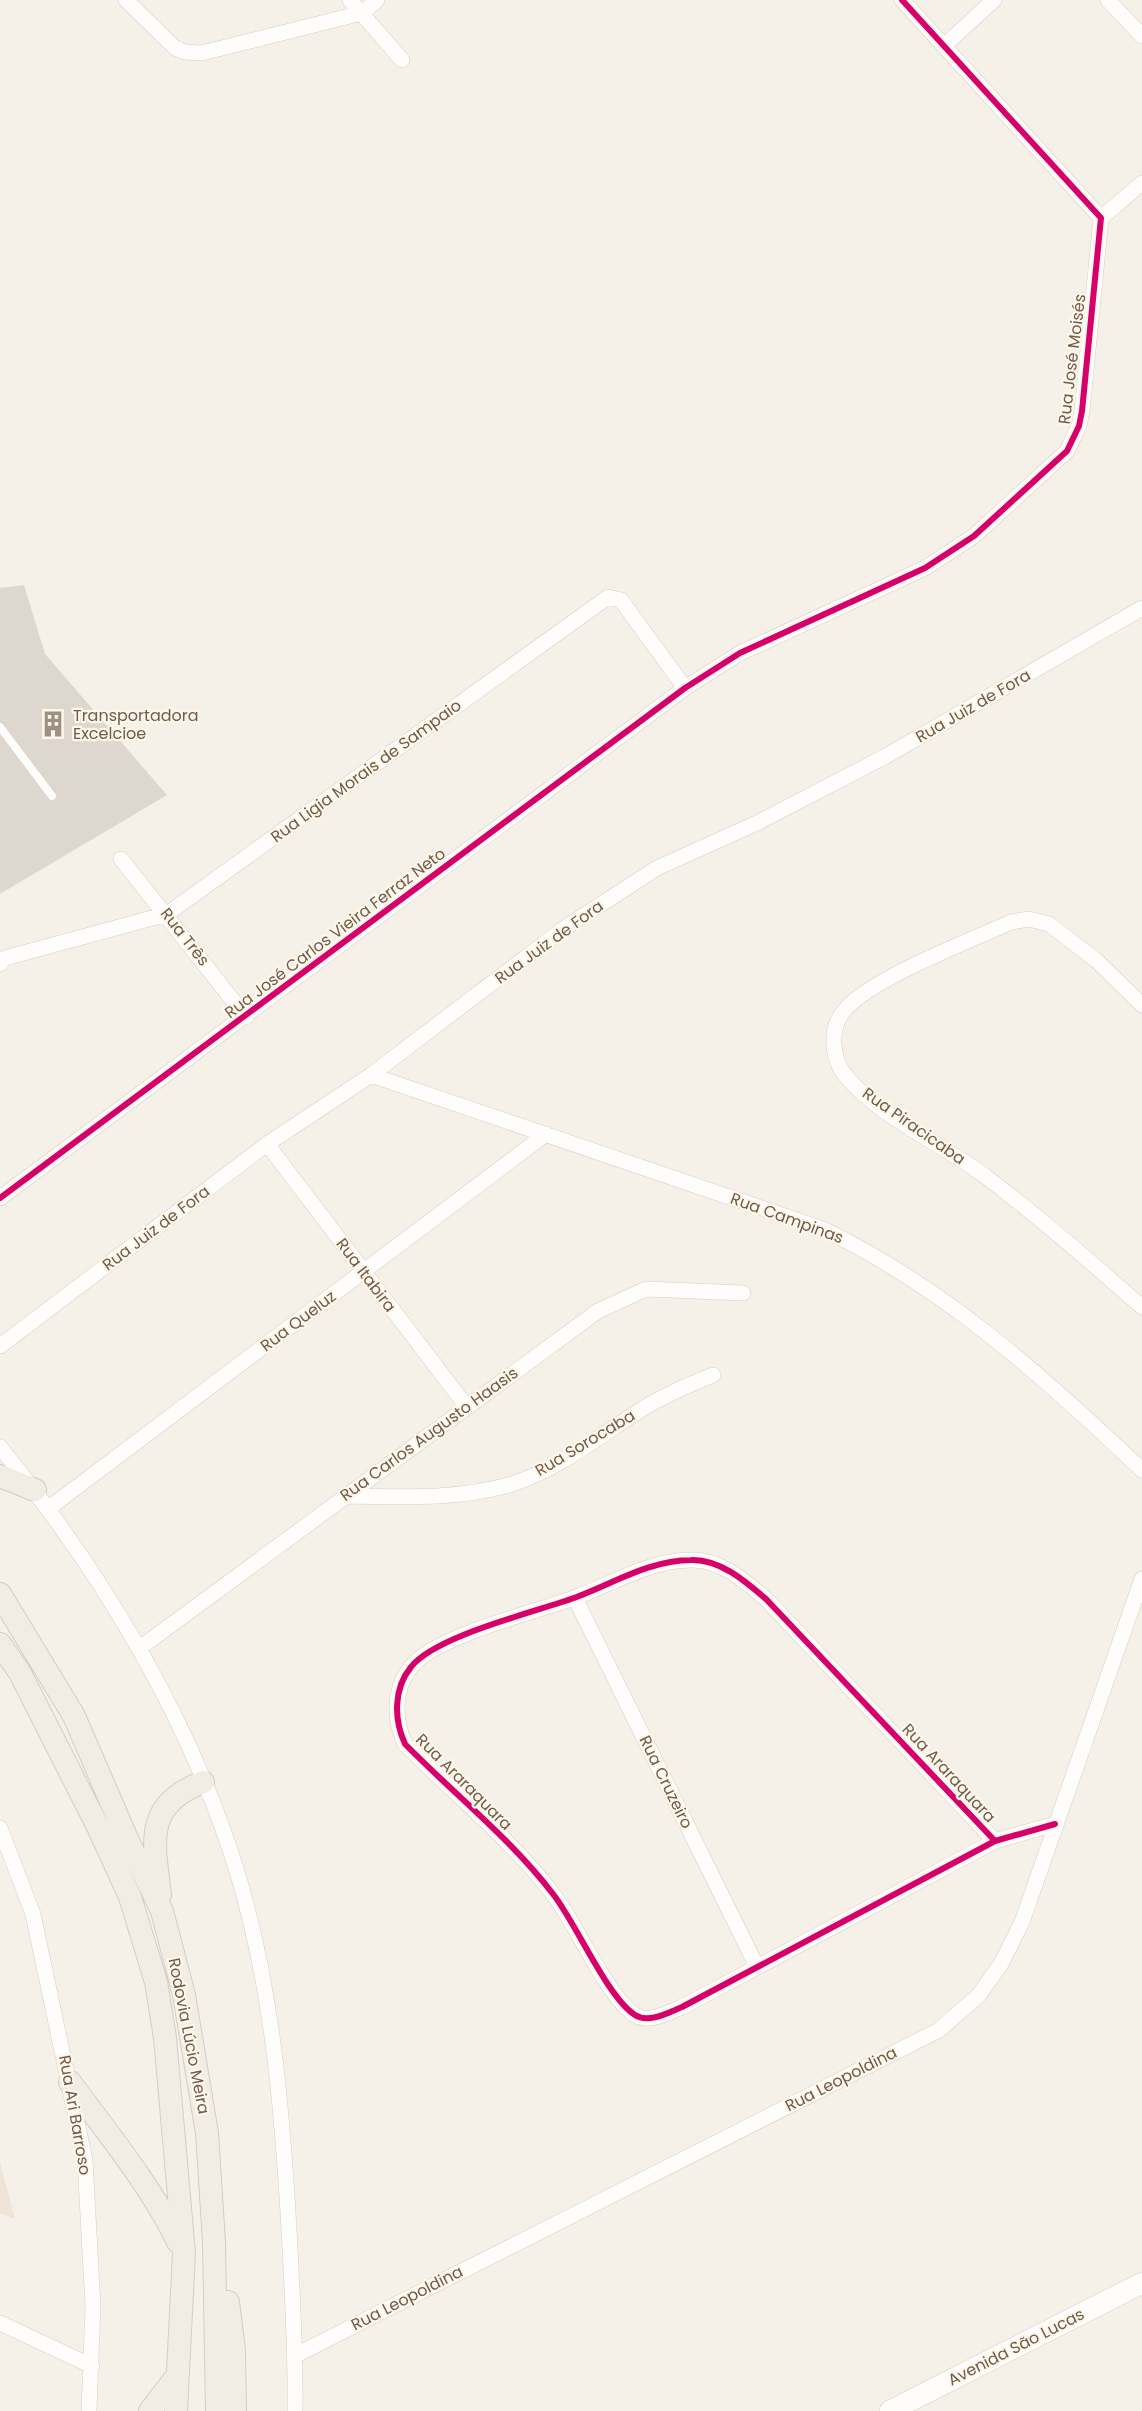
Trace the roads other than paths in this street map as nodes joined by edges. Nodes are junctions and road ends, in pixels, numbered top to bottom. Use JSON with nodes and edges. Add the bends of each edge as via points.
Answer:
{"nodes":[{"id":1,"x":126,"y":0,"type":"edge"},
{"id":2,"x":350,"y":0,"type":"edge"},
{"id":3,"x":377,"y":0,"type":"edge"},
{"id":4,"x":902,"y":0,"type":"edge"},
{"id":5,"x":994,"y":0,"type":"edge"},
{"id":6,"x":1108,"y":0,"type":"edge"},
{"id":7,"x":362,"y":13,"type":"junction"},
{"id":8,"x":1142,"y":36,"type":"edge"},
{"id":9,"x":945,"y":45,"type":"junction"},
{"id":10,"x":402,"y":60,"type":"dead end"},
{"id":11,"x":1142,"y":183,"type":"edge"},
{"id":12,"x":1101,"y":218,"type":"junction"},
{"id":13,"x":1142,"y":608,"type":"edge"},
{"id":14,"x":685,"y":688,"type":"junction"},
{"id":15,"x":0,"y":727,"type":"edge"},
{"id":16,"x":52,"y":796,"type":"dead end"},
{"id":17,"x":122,"y":859,"type":"dead end"},
{"id":18,"x":167,"y":914,"type":"junction"},
{"id":19,"x":2,"y":958,"type":"edge"},
{"id":20,"x":1142,"y":1005,"type":"edge"},
{"id":21,"x":246,"y":1017,"type":"junction"},
{"id":22,"x":371,"y":1075,"type":"junction"},
{"id":23,"x":546,"y":1134,"type":"junction"},
{"id":24,"x":267,"y":1144,"type":"junction"},
{"id":25,"x":0,"y":1198,"type":"edge"},
{"id":26,"x":364,"y":1272,"type":"junction"},
{"id":27,"x":743,"y":1293,"type":"dead end"},
{"id":28,"x":1142,"y":1307,"type":"edge"},
{"id":29,"x":0,"y":1346,"type":"edge"},
{"id":30,"x":713,"y":1375,"type":"dead end"},
{"id":31,"x":466,"y":1406,"type":"junction"},
{"id":32,"x":0,"y":1447,"type":"edge"},
{"id":33,"x":1142,"y":1470,"type":"edge"},
{"id":34,"x":0,"y":1476,"type":"edge"},
{"id":35,"x":35,"y":1490,"type":"junction"},
{"id":36,"x":344,"y":1496,"type":"junction"},
{"id":37,"x":49,"y":1508,"type":"junction"},
{"id":38,"x":1142,"y":1580,"type":"edge"},
{"id":39,"x":0,"y":1594,"type":"edge"},
{"id":40,"x":575,"y":1598,"type":"junction"},
{"id":41,"x":0,"y":1616,"type":"edge"},
{"id":42,"x":0,"y":1644,"type":"edge"},
{"id":43,"x":141,"y":1647,"type":"junction"},
{"id":44,"x":20,"y":1673,"type":"junction"},
{"id":45,"x":203,"y":1782,"type":"junction"},
{"id":46,"x":1055,"y":1824,"type":"junction"},
{"id":47,"x":0,"y":1828,"type":"edge"},
{"id":48,"x":995,"y":1841,"type":"junction"},
{"id":49,"x":162,"y":1911,"type":"junction"},
{"id":50,"x":757,"y":1967,"type":"junction"},
{"id":51,"x":70,"y":2082,"type":"junction"},
{"id":52,"x":214,"y":2242,"type":"junction"},
{"id":53,"x":184,"y":2253,"type":"junction"},
{"id":54,"x":1142,"y":2283,"type":"edge"},
{"id":55,"x":0,"y":2323,"type":"edge"},
{"id":56,"x":296,"y":2355,"type":"junction"},
{"id":57,"x":92,"y":2366,"type":"junction"},
{"id":58,"x":177,"y":2376,"type":"junction"},
{"id":59,"x":89,"y":2411,"type":"edge"},
{"id":60,"x":150,"y":2411,"type":"edge"},
{"id":61,"x":176,"y":2411,"type":"edge"},
{"id":62,"x":218,"y":2411,"type":"edge"},
{"id":63,"x":235,"y":2411,"type":"edge"},
{"id":64,"x":295,"y":2411,"type":"edge"},
{"id":65,"x":890,"y":2411,"type":"edge"}],
"edges":[{"from":1,"to":7,"type":"street","via":[[175,48],[193,53],[216,51]]},
{"from":2,"to":7,"type":"street"},
{"from":3,"to":7,"type":"street"},
{"from":4,"to":9,"type":"street"},
{"from":5,"to":9,"type":"street"},
{"from":6,"to":8,"type":"street"},
{"from":7,"to":10,"type":"street"},
{"from":9,"to":12,"type":"street"},
{"from":11,"to":12,"type":"street"},
{"from":12,"to":14,"type":"street","name":"Rua José Moisés","via":[[1082,411],[1067,450],[974,536],[926,568],[740,653]]},
{"from":13,"to":22,"type":"street","name":"Rua Juiz de Fora","via":[[886,756],[757,823],[657,868],[563,929]]},
{"from":14,"to":18,"type":"street","name":"Rua Ligia Morais de Sampaio","via":[[621,600],[605,599]]},
{"from":14,"to":21,"type":"street","name":"Rua José Carlos Vieira Ferraz Neto"},
{"from":15,"to":16,"type":"lane"},
{"from":17,"to":18,"type":"street","name":"Rua Três"},
{"from":18,"to":19,"type":"street","name":"Rua Ligia Morais de Sampaio"},
{"from":18,"to":21,"type":"street","name":"Rua Três"},
{"from":20,"to":28,"type":"street","name":"Rua Piracicaba","via":[[1096,960],[1049,924],[1029,919],[1011,922],[861,993],[841,1014],[834,1030],[835,1058],[845,1075],[878,1105],[984,1175]]},
{"from":21,"to":25,"type":"street","name":"Rua José Carlos Vieira Ferraz Neto"},
{"from":22,"to":23,"type":"street","name":"Rua Campinas"},
{"from":22,"to":24,"type":"street","name":"Rua Juiz de Fora"},
{"from":23,"to":26,"type":"street","name":"Rua Queluz"},
{"from":23,"to":33,"type":"street","name":"Rua Campinas","via":[[823,1229],[869,1251],[962,1314],[1054,1386]]},
{"from":24,"to":26,"type":"street","name":"Rua Itabira"},
{"from":24,"to":29,"type":"street","name":"Rua Juiz de Fora"},
{"from":26,"to":31,"type":"street","name":"Rua Itabira"},
{"from":26,"to":37,"type":"street","name":"Rua Queluz"},
{"from":27,"to":31,"type":"street","name":"Rua Carlos Augusto Haasis","via":[[646,1289],[624,1297],[598,1311]]},
{"from":30,"to":36,"type":"street","name":"Rua Sorocaba","via":[[673,1392],[553,1466],[514,1483],[469,1494]]},
{"from":31,"to":36,"type":"street","name":"Rua Carlos Augusto Haasis"},
{"from":32,"to":35,"type":"street"},
{"from":34,"to":35,"type":"main road"},
{"from":35,"to":37,"type":"street"},
{"from":36,"to":43,"type":"street","name":"Rua Carlos Augusto Haasis"},
{"from":37,"to":43,"type":"street"},
{"from":38,"to":46,"type":"street","name":"Rua Leopoldina"},
{"from":39,"to":49,"type":"main road","name":"Rodovia Lúcio Meira","via":[[74,1716]]},
{"from":40,"to":48,"type":"street","name":"Rua Araraquara","via":[[659,1564],[692,1559],[737,1575],[766,1599]]},
{"from":40,"to":50,"type":"street","name":"Rua Cruzeiro"},
{"from":40,"to":50,"type":"street","name":"Rua Araraquara","via":[[424,1654],[402,1682],[396,1708],[405,1744],[555,1895],[620,2001],[636,2016],[654,2018],[682,2007]]},
{"from":41,"to":44,"type":"main road"},
{"from":42,"to":44,"type":"main road","name":"Rodovia Lúcio Meira"},
{"from":43,"to":45,"type":"street"},
{"from":44,"to":53,"type":"main road","name":"Rodovia Lúcio Meira","via":[[130,1897],[156,1982],[165,2038]]},
{"from":45,"to":49,"type":"main road","via":[[174,1796],[157,1824],[154,1841]]},
{"from":45,"to":56,"type":"street","via":[[235,1864],[257,1947],[268,2009],[285,2154]]},
{"from":46,"to":48,"type":"street","name":"Rua Araraquara"},
{"from":46,"to":56,"type":"street","name":"Rua Leopoldina","via":[[1022,1922],[1001,1964],[978,1996],[939,2030]]},
{"from":47,"to":51,"type":"street","name":"Rua Ari Barroso","via":[[33,1914]]},
{"from":48,"to":50,"type":"street","name":"Rua Araraquara"},
{"from":49,"to":52,"type":"main road","name":"Rodovia Lúcio Meira","via":[[195,2056],[207,2133]]},
{"from":51,"to":53,"type":"main road","via":[[163,2211]]},
{"from":51,"to":57,"type":"street","name":"Rua Ari Barroso","via":[[85,2160],[93,2306]]},
{"from":52,"to":62,"type":"main road","name":"Rodovia Lúcio Meira"},
{"from":52,"to":63,"type":"main road","via":[[228,2300]]},
{"from":53,"to":58,"type":"main road","name":"Rodovia Lúcio Meira"},
{"from":54,"to":65,"type":"street","name":"Avenida São Lucas"},
{"from":55,"to":57,"type":"street"},
{"from":56,"to":64,"type":"street"},
{"from":57,"to":59,"type":"street","name":"Rua Ari Barroso"},
{"from":58,"to":60,"type":"main road"},
{"from":58,"to":61,"type":"main road","name":"Rodovia Lúcio Meira"}]}
